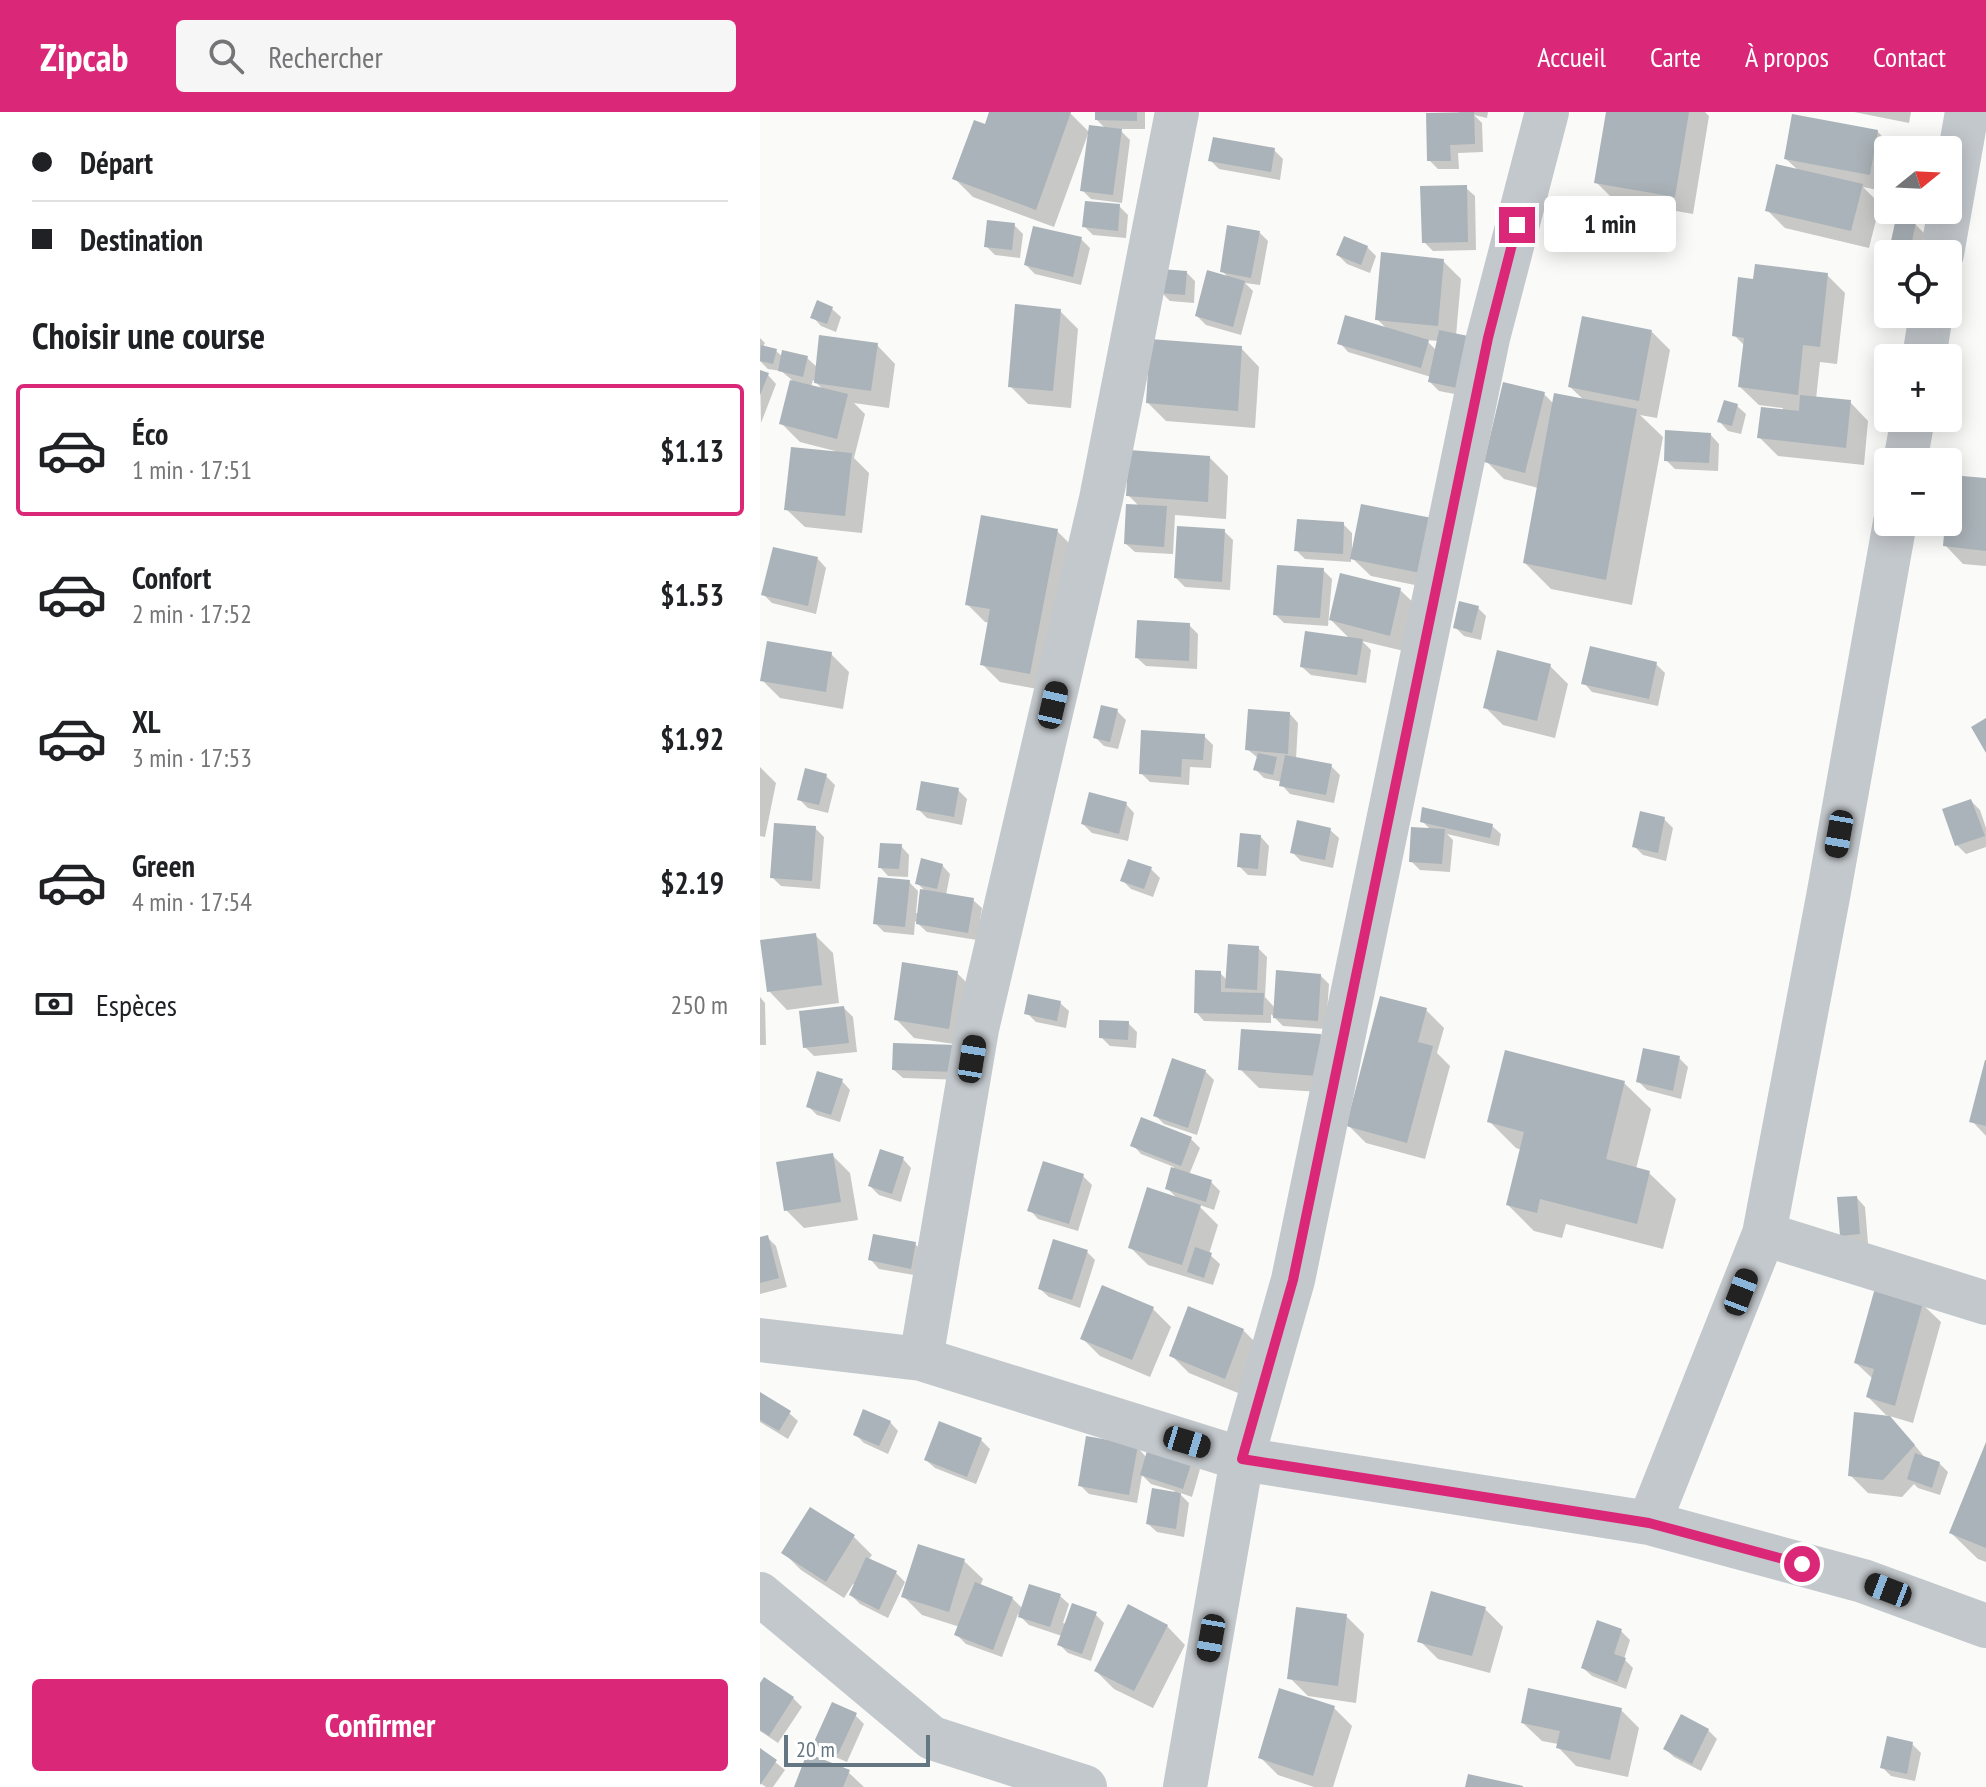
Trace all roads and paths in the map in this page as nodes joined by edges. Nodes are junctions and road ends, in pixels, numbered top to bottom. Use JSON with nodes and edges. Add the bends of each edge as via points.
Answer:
{"nodes":[{"id":1,"x":1177,"y":112,"type":"edge"},
{"id":2,"x":1547,"y":112,"type":"edge"},
{"id":3,"x":1967,"y":112,"type":"edge"},
{"id":4,"x":1944,"y":240,"type":"edge"},
{"id":5,"x":1892,"y":536,"type":"edge"},
{"id":6,"x":1764,"y":1234,"type":"junction"},
{"id":7,"x":1986,"y":1303,"type":"edge"},
{"id":8,"x":760,"y":1340,"type":"edge"},
{"id":9,"x":921,"y":1359,"type":"junction"},
{"id":10,"x":1242,"y":1459,"type":"junction"},
{"id":11,"x":1649,"y":1523,"type":"junction"},
{"id":12,"x":760,"y":1594,"type":"edge"},
{"id":13,"x":1986,"y":1626,"type":"edge"},
{"id":14,"x":1085,"y":1787,"type":"edge"},
{"id":15,"x":1185,"y":1787,"type":"edge"}],
"edges":[{"from":1,"to":9,"type":"street","via":[[1101,499],[977,1029]]},
{"from":2,"to":10,"type":"street","via":[[1488,338],[1293,1280]]},
{"from":3,"to":4,"type":"street"},
{"from":5,"to":6,"type":"street"},
{"from":6,"to":7,"type":"street"},
{"from":6,"to":11,"type":"street"},
{"from":8,"to":9,"type":"street"},
{"from":9,"to":10,"type":"street"},
{"from":10,"to":11,"type":"street"},
{"from":10,"to":15,"type":"street"},
{"from":11,"to":13,"type":"street","via":[[1863,1581]]},
{"from":12,"to":14,"type":"street","via":[[932,1738]]}]}
